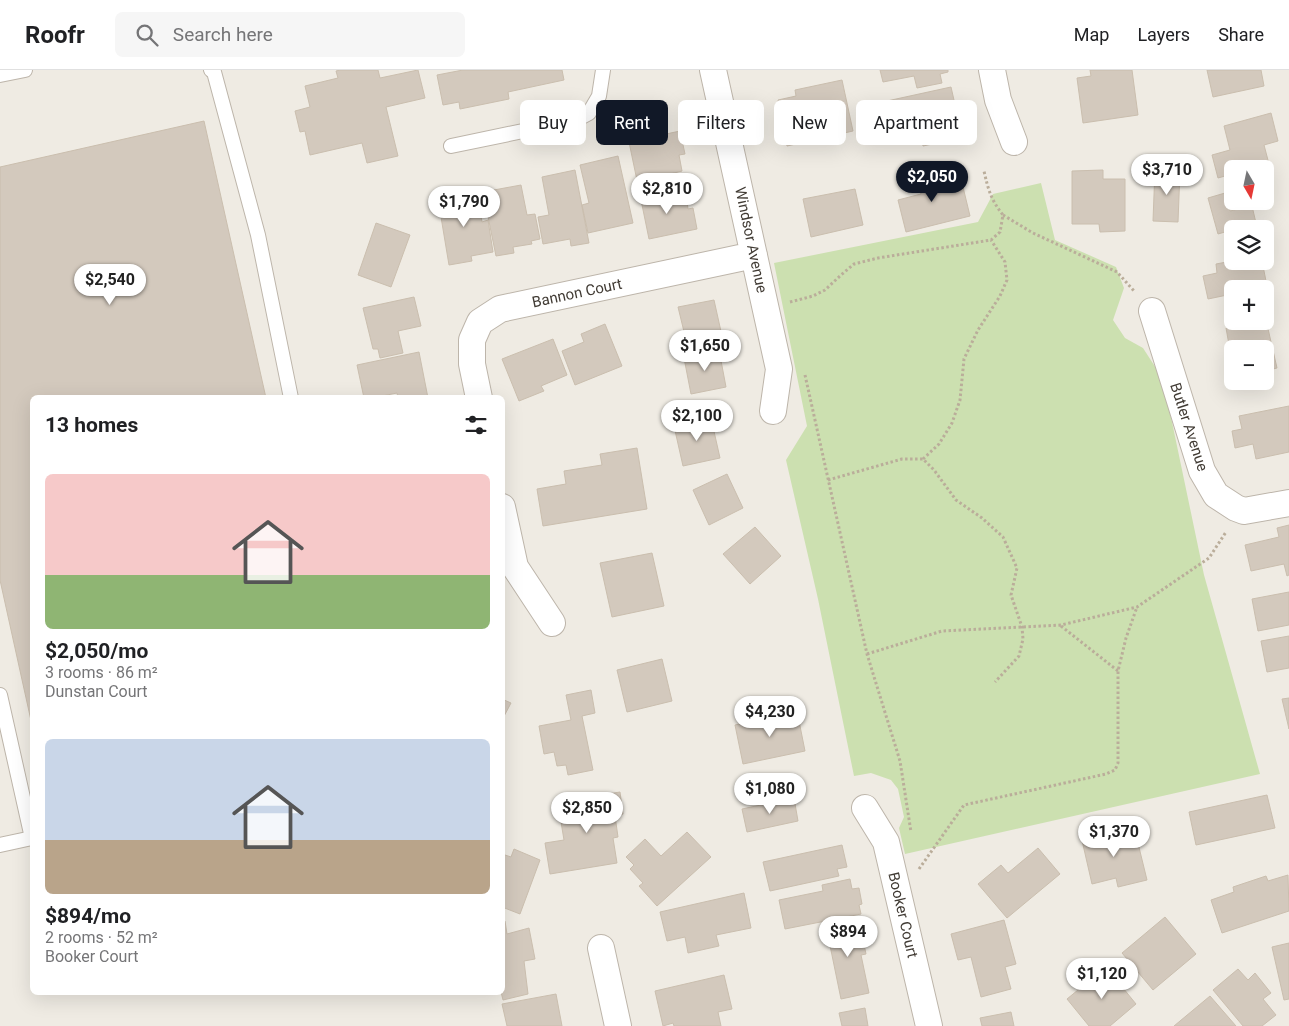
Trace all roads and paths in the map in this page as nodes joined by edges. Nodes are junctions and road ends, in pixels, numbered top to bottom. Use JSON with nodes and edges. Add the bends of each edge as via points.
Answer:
{"nodes":[{"id":1,"x":25,"y":70,"type":"edge"},
{"id":2,"x":211,"y":70,"type":"edge"},
{"id":3,"x":603,"y":70,"type":"edge"},
{"id":4,"x":713,"y":70,"type":"edge"},
{"id":5,"x":992,"y":70,"type":"edge"},
{"id":6,"x":0,"y":76,"type":"edge"},
{"id":7,"x":1014,"y":142,"type":"dead end"},
{"id":8,"x":451,"y":146,"type":"dead end"},
{"id":9,"x":984,"y":171,"type":"dead end"},
{"id":10,"x":1003,"y":215,"type":"junction"},
{"id":11,"x":992,"y":240,"type":"junction"},
{"id":12,"x":754,"y":254,"type":"junction"},
{"id":13,"x":1124,"y":279,"type":"dead end"},
{"id":14,"x":790,"y":304,"type":"dead end"},
{"id":15,"x":1152,"y":311,"type":"dead end"},
{"id":16,"x":805,"y":373,"type":"dead end"},
{"id":17,"x":290,"y":395,"type":"edge"},
{"id":18,"x":478,"y":395,"type":"edge"},
{"id":19,"x":773,"y":411,"type":"dead end"},
{"id":20,"x":923,"y":459,"type":"junction"},
{"id":21,"x":828,"y":480,"type":"junction"},
{"id":22,"x":1289,"y":503,"type":"edge"},
{"id":23,"x":1236,"y":508,"type":"junction"},
{"id":24,"x":505,"y":521,"type":"edge"},
{"id":25,"x":1137,"y":607,"type":"junction"},
{"id":26,"x":552,"y":624,"type":"dead end"},
{"id":27,"x":1061,"y":625,"type":"junction"},
{"id":28,"x":1022,"y":627,"type":"junction"},
{"id":29,"x":867,"y":654,"type":"junction"},
{"id":30,"x":1118,"y":671,"type":"junction"},
{"id":31,"x":995,"y":682,"type":"dead end"},
{"id":32,"x":0,"y":695,"type":"edge"},
{"id":33,"x":865,"y":808,"type":"dead end"},
{"id":34,"x":30,"y":829,"type":"edge"},
{"id":35,"x":911,"y":835,"type":"dead end"},
{"id":36,"x":30,"y":838,"type":"edge"},
{"id":37,"x":0,"y":845,"type":"edge"},
{"id":38,"x":916,"y":862,"type":"dead end"},
{"id":39,"x":601,"y":948,"type":"dead end"},
{"id":40,"x":618,"y":1026,"type":"edge"},
{"id":41,"x":929,"y":1026,"type":"edge"}],
"edges":[{"from":1,"to":6,"type":"lane"},
{"from":2,"to":17,"type":"lane","via":[[258,236]]},
{"from":3,"to":8,"type":"lane","via":[[599,96],[589,113],[576,120]]},
{"from":4,"to":12,"type":"street","name":"Windsor Avenue"},
{"from":5,"to":7,"type":"street","via":[[998,100]]},
{"from":9,"to":10,"type":"path","via":[[989,192]]},
{"from":10,"to":11,"type":"path","via":[[1000,232]]},
{"from":10,"to":13,"type":"path","via":[[1033,233],[1117,272]]},
{"from":11,"to":14,"type":"path","via":[[854,264],[825,290]]},
{"from":11,"to":20,"type":"path","via":[[1004,262],[1007,280],[964,359],[960,400],[952,423],[939,444]]},
{"from":12,"to":18,"type":"street","name":"Bannon Court","via":[[500,309],[480,322],[472,340],[472,364]]},
{"from":12,"to":19,"type":"street","name":"Windsor Avenue","via":[[779,369]]},
{"from":15,"to":23,"type":"street","name":"Butler Avenue","via":[[1202,471],[1216,494]]},
{"from":16,"to":21,"type":"path"},
{"from":20,"to":21,"type":"path","via":[[902,459]]},
{"from":20,"to":28,"type":"path","via":[[956,500],[1003,537],[1018,568],[1011,595]]},
{"from":21,"to":29,"type":"path"},
{"from":22,"to":23,"type":"street","via":[[1244,511]]},
{"from":23,"to":25,"type":"path","via":[[1230,526],[1209,558]]},
{"from":24,"to":26,"type":"street","via":[[515,567]]},
{"from":25,"to":27,"type":"path"},
{"from":25,"to":30,"type":"path"},
{"from":27,"to":28,"type":"path"},
{"from":27,"to":30,"type":"path"},
{"from":28,"to":29,"type":"path","via":[[942,631]]},
{"from":28,"to":31,"type":"path","via":[[1024,639],[1020,656]]},
{"from":29,"to":35,"type":"path","via":[[900,761]]},
{"from":30,"to":38,"type":"path","via":[[1118,763],[1115,770],[964,806],[917,872]]},
{"from":32,"to":34,"type":"lane"},
{"from":33,"to":41,"type":"street","name":"Booker Court","via":[[886,842]]},
{"from":36,"to":37,"type":"lane"},
{"from":39,"to":40,"type":"street"}]}
